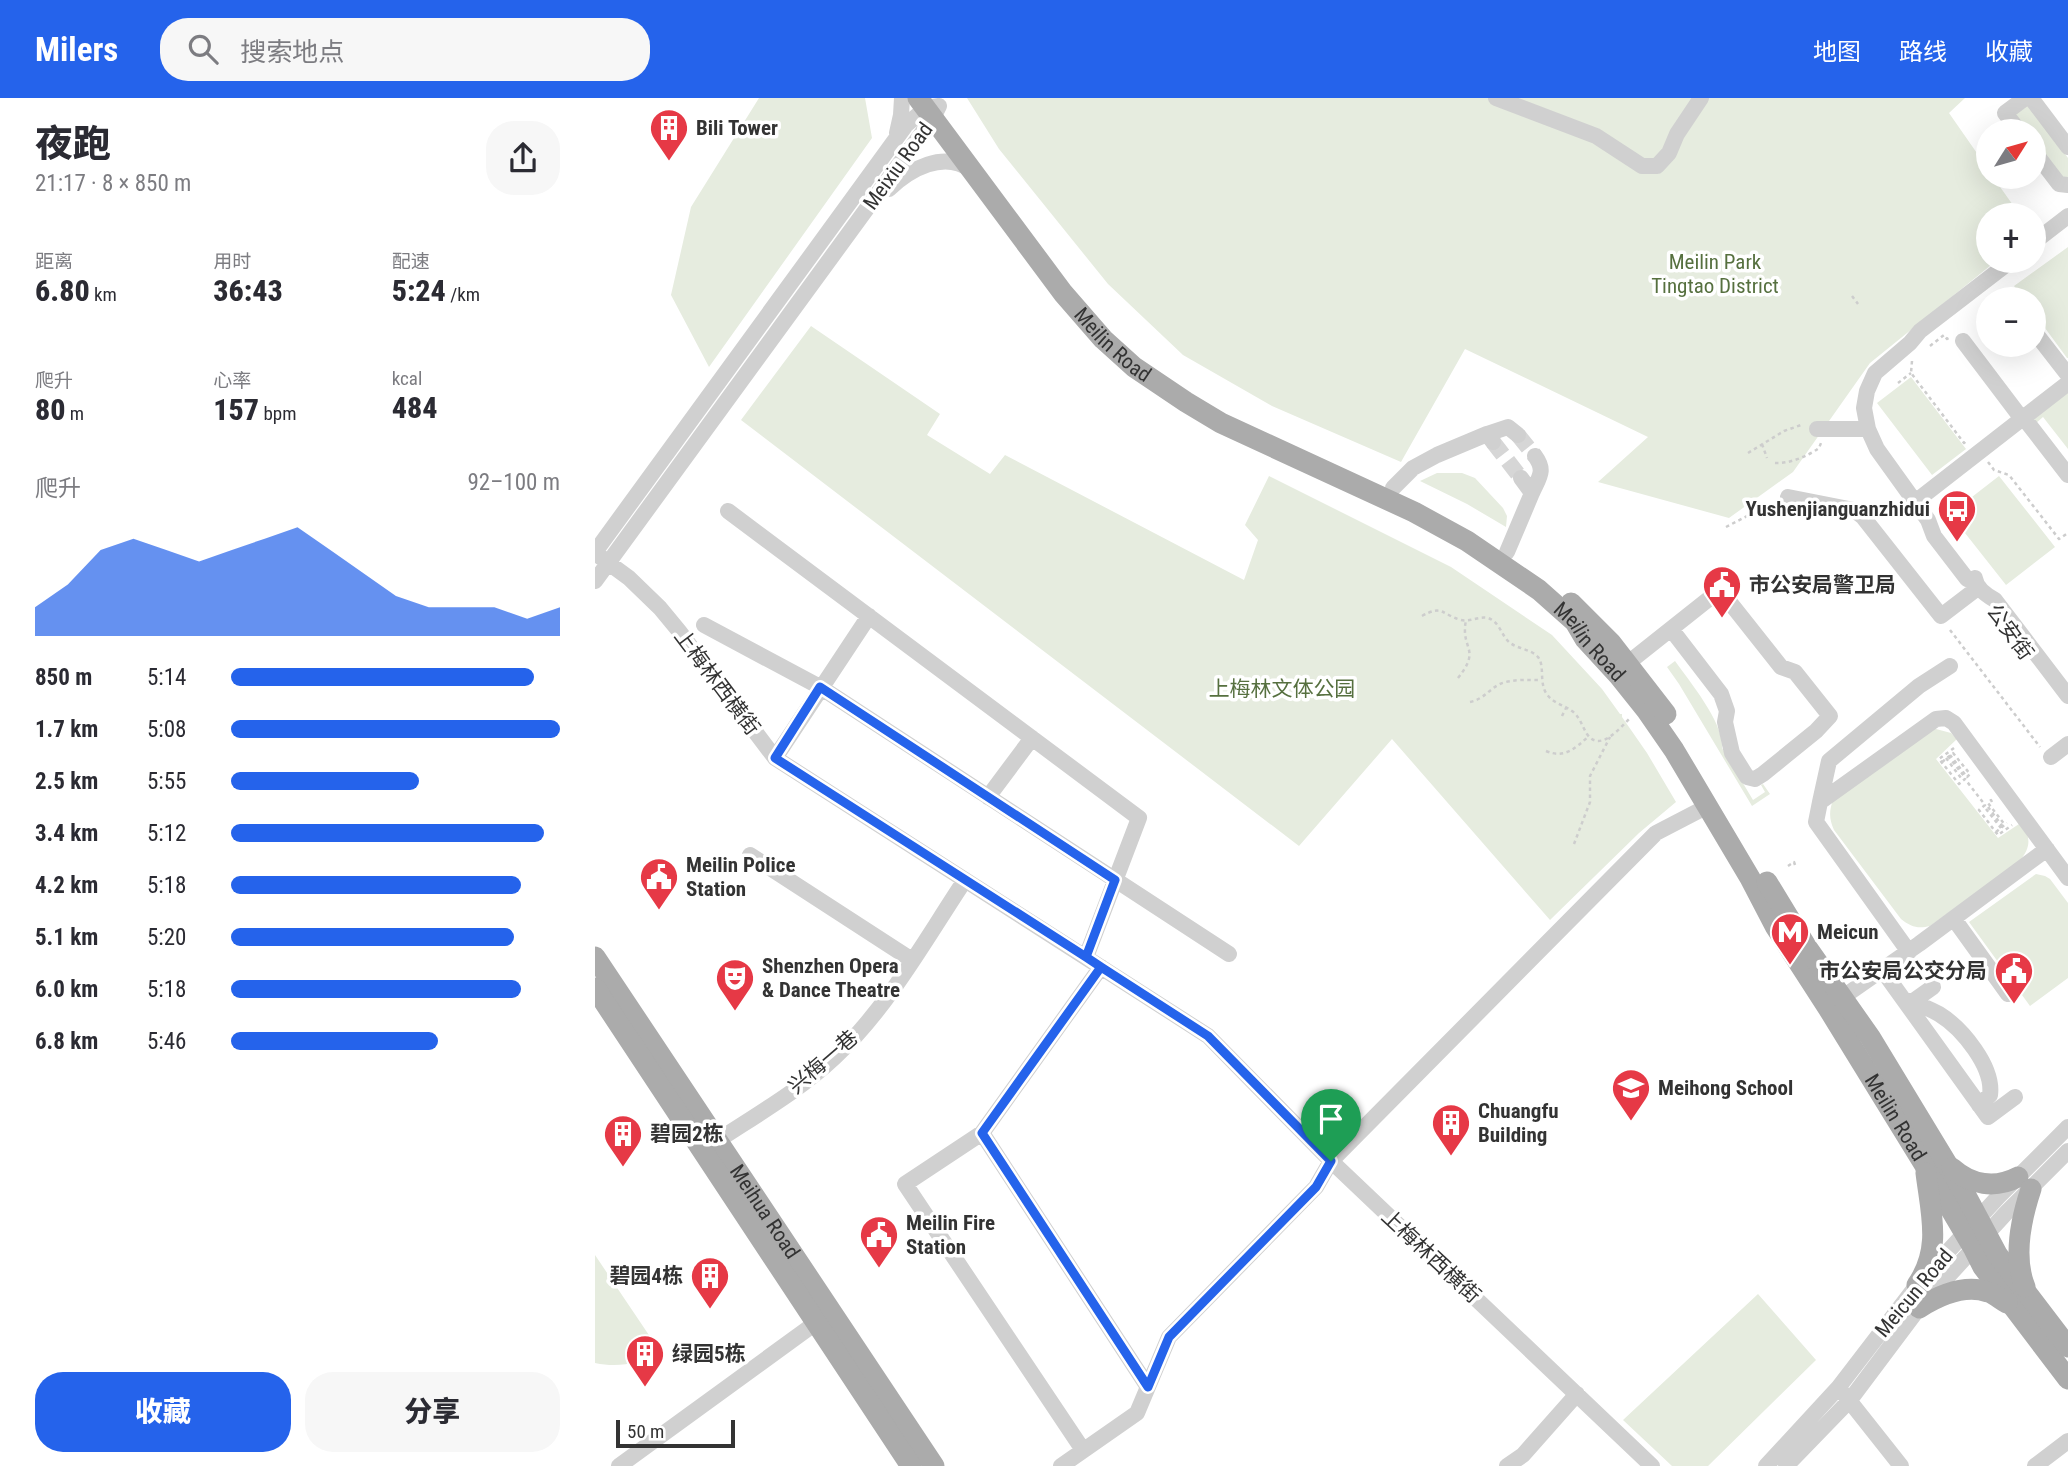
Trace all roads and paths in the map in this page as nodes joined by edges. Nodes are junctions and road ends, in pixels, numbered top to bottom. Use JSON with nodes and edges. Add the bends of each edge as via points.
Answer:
{"nodes":[{"id":1,"x":902,"y":98,"type":"edge"},
{"id":2,"x":1496,"y":98,"type":"edge"},
{"id":3,"x":1701,"y":98,"type":"edge"},
{"id":4,"x":2025,"y":98,"type":"edge"},
{"id":5,"x":2031,"y":98,"type":"edge"},
{"id":6,"x":930,"y":106,"type":"edge"},
{"id":7,"x":2010,"y":119,"type":"edge"},
{"id":8,"x":894,"y":142,"type":"junction"},
{"id":9,"x":2068,"y":147,"type":"edge"},
{"id":10,"x":2046,"y":167,"type":"edge"},
{"id":11,"x":971,"y":170,"type":"junction"},
{"id":12,"x":2068,"y":185,"type":"edge"},
{"id":13,"x":2068,"y":216,"type":"edge"},
{"id":14,"x":2068,"y":227,"type":"edge"},
{"id":15,"x":852,"y":229,"type":"junction"},
{"id":16,"x":2046,"y":233,"type":"edge"},
{"id":17,"x":2046,"y":244,"type":"edge"},
{"id":18,"x":1995,"y":273,"type":"edge"},
{"id":19,"x":2009,"y":273,"type":"edge"},
{"id":20,"x":1851,"y":296,"type":"dead end"},
{"id":21,"x":1858,"y":304,"type":"dead end"},
{"id":22,"x":1959,"y":342,"type":"joint"},
{"id":23,"x":1916,"y":347,"type":"junction"},
{"id":24,"x":2046,"y":347,"type":"edge"},
{"id":25,"x":1912,"y":361,"type":"dead end"},
{"id":26,"x":1911,"y":373,"type":"junction"},
{"id":27,"x":2068,"y":375,"type":"edge"},
{"id":28,"x":1898,"y":383,"type":"dead end"},
{"id":29,"x":2068,"y":383,"type":"edge"},
{"id":30,"x":2023,"y":418,"type":"junction"},
{"id":31,"x":1824,"y":429,"type":"junction"},
{"id":32,"x":1868,"y":429,"type":"junction"},
{"id":33,"x":1518,"y":435,"type":"dead end"},
{"id":34,"x":1762,"y":444,"type":"junction"},
{"id":35,"x":1983,"y":449,"type":"junction"},
{"id":36,"x":1748,"y":453,"type":"dead end"},
{"id":37,"x":1535,"y":456,"type":"tunnel mouth"},
{"id":38,"x":1767,"y":458,"type":"dead end"},
{"id":39,"x":1775,"y":463,"type":"dead end"},
{"id":40,"x":2068,"y":475,"type":"edge"},
{"id":41,"x":1521,"y":478,"type":"tunnel mouth"},
{"id":42,"x":1393,"y":488,"type":"junction"},
{"id":43,"x":1532,"y":493,"type":"junction"},
{"id":44,"x":1781,"y":500,"type":"joint"},
{"id":45,"x":1915,"y":502,"type":"junction"},
{"id":46,"x":728,"y":511,"type":"dead end"},
{"id":47,"x":1725,"y":527,"type":"dead end"},
{"id":48,"x":2068,"y":533,"type":"edge"},
{"id":49,"x":1507,"y":552,"type":"junction"},
{"id":50,"x":599,"y":556,"type":"edge"},
{"id":51,"x":595,"y":581,"type":"edge"},
{"id":52,"x":1979,"y":587,"type":"junction"},
{"id":53,"x":869,"y":616,"type":"junction"},
{"id":54,"x":1422,"y":616,"type":"dead end"},
{"id":55,"x":1467,"y":620,"type":"junction"},
{"id":56,"x":704,"y":625,"type":"dead end"},
{"id":57,"x":1671,"y":629,"type":"junction"},
{"id":58,"x":1950,"y":631,"type":"dead end"},
{"id":59,"x":1628,"y":663,"type":"junction"},
{"id":60,"x":1950,"y":666,"type":"dead end"},
{"id":61,"x":1458,"y":677,"type":"dead end"},
{"id":62,"x":1541,"y":680,"type":"junction"},
{"id":63,"x":820,"y":687,"type":"junction"},
{"id":64,"x":2068,"y":696,"type":"edge"},
{"id":65,"x":1470,"y":702,"type":"dead end"},
{"id":66,"x":2068,"y":707,"type":"edge"},
{"id":67,"x":1566,"y":708,"type":"junction"},
{"id":68,"x":1562,"y":716,"type":"dead end"},
{"id":69,"x":1633,"y":716,"type":"dead end"},
{"id":70,"x":1588,"y":737,"type":"junction"},
{"id":71,"x":1610,"y":737,"type":"junction"},
{"id":72,"x":1032,"y":738,"type":"junction"},
{"id":73,"x":2068,"y":744,"type":"edge"},
{"id":74,"x":1952,"y":749,"type":"dead end"},
{"id":75,"x":1546,"y":751,"type":"dead end"},
{"id":76,"x":2047,"y":754,"type":"joint"},
{"id":77,"x":1948,"y":756,"type":"junction"},
{"id":78,"x":775,"y":758,"type":"junction"},
{"id":79,"x":1941,"y":762,"type":"junction"},
{"id":80,"x":1963,"y":776,"type":"junction"},
{"id":81,"x":1957,"y":782,"type":"junction"},
{"id":82,"x":988,"y":797,"type":"junction"},
{"id":83,"x":1820,"y":802,"type":"junction"},
{"id":84,"x":1708,"y":806,"type":"junction"},
{"id":85,"x":1981,"y":813,"type":"junction"},
{"id":86,"x":2006,"y":826,"type":"junction"},
{"id":87,"x":1996,"y":832,"type":"junction"},
{"id":88,"x":1574,"y":845,"type":"dead end"},
{"id":89,"x":2047,"y":849,"type":"junction"},
{"id":90,"x":750,"y":855,"type":"dead end"},
{"id":91,"x":1795,"y":865,"type":"dead end"},
{"id":92,"x":1788,"y":866,"type":"dead end"},
{"id":93,"x":2068,"y":878,"type":"edge"},
{"id":94,"x":965,"y":880,"type":"junction"},
{"id":95,"x":1115,"y":880,"type":"junction"},
{"id":96,"x":1954,"y":919,"type":"junction"},
{"id":97,"x":1909,"y":952,"type":"junction"},
{"id":98,"x":1229,"y":954,"type":"dead end"},
{"id":99,"x":595,"y":957,"type":"edge"},
{"id":100,"x":1086,"y":957,"type":"junction"},
{"id":101,"x":912,"y":960,"type":"junction"},
{"id":102,"x":1101,"y":967,"type":"junction"},
{"id":103,"x":1883,"y":971,"type":"junction"},
{"id":104,"x":1933,"y":987,"type":"dead end"},
{"id":105,"x":595,"y":988,"type":"edge"},
{"id":106,"x":2008,"y":994,"type":"dead end"},
{"id":107,"x":1907,"y":1000,"type":"junction"},
{"id":108,"x":1836,"y":1003,"type":"junction"},
{"id":109,"x":2015,"y":1097,"type":"dead end"},
{"id":110,"x":1979,"y":1105,"type":"junction"},
{"id":111,"x":2068,"y":1127,"type":"edge"},
{"id":112,"x":982,"y":1133,"type":"junction"},
{"id":113,"x":711,"y":1145,"type":"junction"},
{"id":114,"x":2068,"y":1152,"type":"edge"},
{"id":115,"x":1331,"y":1161,"type":"junction"},
{"id":116,"x":1934,"y":1161,"type":"junction"},
{"id":117,"x":2024,"y":1183,"type":"junction"},
{"id":118,"x":1976,"y":1234,"type":"junction"},
{"id":119,"x":1917,"y":1285,"type":"junction"},
{"id":120,"x":2020,"y":1301,"type":"junction"},
{"id":121,"x":1919,"y":1308,"type":"junction"},
{"id":122,"x":817,"y":1322,"type":"junction"},
{"id":123,"x":2068,"y":1347,"type":"edge"},
{"id":124,"x":2068,"y":1379,"type":"edge"},
{"id":125,"x":1148,"y":1387,"type":"junction"},
{"id":126,"x":1577,"y":1394,"type":"junction"},
{"id":127,"x":1844,"y":1394,"type":"junction"},
{"id":128,"x":2068,"y":1441,"type":"edge"},
{"id":129,"x":1083,"y":1450,"type":"junction"},
{"id":130,"x":619,"y":1466,"type":"edge"},
{"id":131,"x":911,"y":1466,"type":"edge"},
{"id":132,"x":934,"y":1466,"type":"edge"},
{"id":133,"x":1061,"y":1466,"type":"edge"},
{"id":134,"x":1507,"y":1466,"type":"edge"},
{"id":135,"x":1652,"y":1466,"type":"edge"},
{"id":136,"x":1766,"y":1466,"type":"edge"},
{"id":137,"x":1786,"y":1466,"type":"edge"},
{"id":138,"x":1901,"y":1466,"type":"edge"},
{"id":139,"x":2035,"y":1466,"type":"edge"}],
"edges":[{"from":1,"to":8,"type":"street"},
{"from":2,"to":3,"type":"street","via":[[1596,136],[1642,166],[1657,166],[1669,153]]},
{"from":4,"to":7,"type":"street","via":[[2005,113]]},
{"from":5,"to":9,"type":"street"},
{"from":6,"to":8,"type":"street","name":"Meixiu Road","via":[[910,121]]},
{"from":6,"to":11,"type":"main road","name":"Meilin Road"},
{"from":6,"to":15,"type":"street","name":"Meixiu Road"},
{"from":6,"to":42,"type":"main road","name":"Meilin Road","via":[[1075,289],[1154,367],[1229,414]]},
{"from":8,"to":50,"type":"street","name":"Meixiu Road"},
{"from":10,"to":12,"type":"street","via":[[2059,184]]},
{"from":11,"to":15,"type":"street","via":[[949,162],[917,168],[888,190]]},
{"from":11,"to":84,"type":"main road","name":"Meilin Road","via":[[1076,310],[1134,366],[1221,423],[1468,541],[1553,602],[1575,622],[1647,711]]},
{"from":13,"to":16,"type":"street"},
{"from":14,"to":17,"type":"street"},
{"from":15,"to":50,"type":"street","name":"Meixiu Road"},
{"from":18,"to":23,"type":"street","via":[[1920,331]]},
{"from":19,"to":23,"type":"street"},
{"from":20,"to":21,"type":"path"},
{"from":22,"to":23,"type":"path","via":[[1944,335]]},
{"from":22,"to":30,"type":"street"},
{"from":23,"to":32,"type":"street","via":[[1875,373],[1864,408]]},
{"from":24,"to":27,"type":"street"},
{"from":25,"to":26,"type":"path"},
{"from":26,"to":28,"type":"path"},
{"from":26,"to":35,"type":"path","via":[[1964,443],[1975,434]]},
{"from":29,"to":30,"type":"street"},
{"from":30,"to":35,"type":"street"},
{"from":30,"to":40,"type":"street"},
{"from":31,"to":32,"type":"street"},
{"from":31,"to":34,"type":"path","via":[[1814,422]]},
{"from":31,"to":39,"type":"path","via":[[1819,448],[1812,453]]},
{"from":32,"to":45,"type":"street","name":"公安街"},
{"from":33,"to":42,"type":"street","via":[[1509,427],[1437,455],[1413,468]]},
{"from":34,"to":36,"type":"path"},
{"from":34,"to":38,"type":"path"},
{"from":35,"to":45,"type":"street"},
{"from":35,"to":48,"type":"path","via":[[1994,470],[2009,475],[2059,539]]},
{"from":37,"to":43,"type":"street","via":[[1542,470]]},
{"from":41,"to":43,"type":"street"},
{"from":42,"to":49,"type":"main road","name":"Meilin Road"},
{"from":43,"to":49,"type":"street"},
{"from":44,"to":47,"type":"path"},
{"from":44,"to":52,"type":"street","via":[[1854,510],[1941,616]]},
{"from":45,"to":52,"type":"street","name":"公安街","via":[[1934,536],[1967,579]]},
{"from":46,"to":53,"type":"street"},
{"from":49,"to":59,"type":"main road","name":"Meilin Road","via":[[1575,606]]},
{"from":50,"to":51,"type":"street","name":"Meixiu Road"},
{"from":50,"to":78,"type":"street","name":"上梅林西横街","via":[[644,592],[679,631]]},
{"from":52,"to":64,"type":"street","name":"公安街","via":[[1995,600]]},
{"from":52,"to":66,"type":"street","name":"公安街","via":[[1987,606]]},
{"from":53,"to":63,"type":"street"},
{"from":53,"to":72,"type":"street"},
{"from":54,"to":55,"type":"path","via":[[1442,610]]},
{"from":55,"to":61,"type":"path","via":[[1464,630],[1470,660]]},
{"from":55,"to":62,"type":"path","via":[[1491,620],[1508,642],[1535,654],[1542,666]]},
{"from":56,"to":63,"type":"street"},
{"from":57,"to":57,"type":"street","via":[[1720,590],[1781,667],[1795,672],[1830,716],[1763,774],[1747,777],[1732,753],[1721,694]]},
{"from":57,"to":59,"type":"street"},
{"from":58,"to":76,"type":"path"},
{"from":59,"to":108,"type":"main road","name":"Meilin Road","via":[[1686,743]]},
{"from":60,"to":83,"type":"street","via":[[1829,761]]},
{"from":62,"to":65,"type":"path","via":[[1499,684],[1484,698]]},
{"from":62,"to":67,"type":"path","via":[[1552,700]]},
{"from":63,"to":78,"type":"street"},
{"from":63,"to":82,"type":"street"},
{"from":67,"to":68,"type":"path"},
{"from":67,"to":70,"type":"path","via":[[1577,716]]},
{"from":69,"to":71,"type":"path"},
{"from":70,"to":71,"type":"path","via":[[1601,741]]},
{"from":70,"to":75,"type":"path","via":[[1571,752]]},
{"from":71,"to":88,"type":"path","via":[[1590,776],[1590,802]]},
{"from":72,"to":82,"type":"street"},
{"from":72,"to":95,"type":"street","via":[[1139,818]]},
{"from":73,"to":76,"type":"street"},
{"from":74,"to":79,"type":"path"},
{"from":77,"to":79,"type":"path"},
{"from":77,"to":80,"type":"path"},
{"from":77,"to":80,"type":"path","via":[[1953,753],[1970,774]]},
{"from":78,"to":94,"type":"street","name":"上梅林西横街"},
{"from":79,"to":81,"type":"path"},
{"from":80,"to":81,"type":"path"},
{"from":81,"to":85,"type":"path","via":[[1965,779],[1985,805]]},
{"from":82,"to":95,"type":"street"},
{"from":83,"to":89,"type":"street","via":[[1936,719],[1945,718],[1954,723]]},
{"from":83,"to":97,"type":"street","via":[[1816,822]]},
{"from":84,"to":108,"type":"main road","name":"Meilin Road","via":[[1775,926]]},
{"from":84,"to":115,"type":"street","via":[[1656,833]]},
{"from":85,"to":86,"type":"path","via":[[1988,806]]},
{"from":85,"to":87,"type":"path"},
{"from":86,"to":87,"type":"path"},
{"from":86,"to":87,"type":"path","via":[[1998,835]]},
{"from":89,"to":93,"type":"street"},
{"from":89,"to":96,"type":"street"},
{"from":90,"to":101,"type":"street"},
{"from":91,"to":92,"type":"path"},
{"from":94,"to":100,"type":"street","name":"上梅林西横街"},
{"from":94,"to":101,"type":"street","name":"兴梅一巷"},
{"from":95,"to":98,"type":"street"},
{"from":95,"to":100,"type":"street"},
{"from":96,"to":97,"type":"street"},
{"from":96,"to":106,"type":"street"},
{"from":97,"to":103,"type":"street"},
{"from":99,"to":113,"type":"main road","name":"Meihua Road"},
{"from":100,"to":102,"type":"street","name":"上梅林西横街"},
{"from":101,"to":113,"type":"street","name":"兴梅一巷","via":[[880,1007],[833,1059]]},
{"from":102,"to":112,"type":"street"},
{"from":102,"to":115,"type":"street","name":"上梅林西横街","via":[[1208,1036]]},
{"from":103,"to":107,"type":"street"},
{"from":103,"to":108,"type":"street"},
{"from":104,"to":107,"type":"street"},
{"from":105,"to":113,"type":"main road","name":"Meihua Road"},
{"from":107,"to":110,"type":"street"},
{"from":107,"to":110,"type":"street","via":[[1950,1021],[1980,1059],[1991,1085],[1990,1095]]},
{"from":108,"to":116,"type":"main road","name":"Meilin Road"},
{"from":109,"to":110,"type":"street","via":[[1988,1117]]},
{"from":111,"to":117,"type":"street","name":"Meicun Road"},
{"from":112,"to":125,"type":"street"},
{"from":112,"to":129,"type":"street","via":[[905,1184]]},
{"from":113,"to":122,"type":"main road","name":"Meihua Road"},
{"from":113,"to":132,"type":"main road","name":"Meihua Road"},
{"from":114,"to":117,"type":"street","name":"Meicun Road"},
{"from":115,"to":125,"type":"street","via":[[1316,1187],[1169,1337]]},
{"from":115,"to":126,"type":"street","name":"上梅林西横街"},
{"from":116,"to":117,"type":"main road","via":[[1981,1183]]},
{"from":116,"to":118,"type":"main road","name":"Meilin Road"},
{"from":116,"to":119,"type":"main road","via":[[1933,1243],[1928,1266]]},
{"from":117,"to":118,"type":"street","name":"Meicun Road"},
{"from":117,"to":120,"type":"main road"},
{"from":118,"to":119,"type":"street","name":"Meicun Road"},
{"from":118,"to":120,"type":"main road","name":"Meilin Road","via":[[2001,1259]]},
{"from":118,"to":121,"type":"street","name":"Meicun Road"},
{"from":119,"to":127,"type":"street","name":"Meicun Road"},
{"from":120,"to":121,"type":"main road","via":[[1969,1290],[1948,1293]]},
{"from":120,"to":123,"type":"main road","name":"Meilin Road"},
{"from":120,"to":124,"type":"main road","name":"Meilin Road"},
{"from":121,"to":127,"type":"street","name":"Meicun Road"},
{"from":122,"to":130,"type":"street"},
{"from":122,"to":131,"type":"main road","name":"Meihua Road"},
{"from":125,"to":129,"type":"street","via":[[1137,1413]]},
{"from":126,"to":134,"type":"street"},
{"from":126,"to":135,"type":"street","name":"上梅林西横街"},
{"from":127,"to":136,"type":"street","name":"Meicun Road"},
{"from":127,"to":137,"type":"street","name":"Meicun Road"},
{"from":127,"to":138,"type":"street"},
{"from":128,"to":139,"type":"street"},
{"from":129,"to":133,"type":"street"}]}
